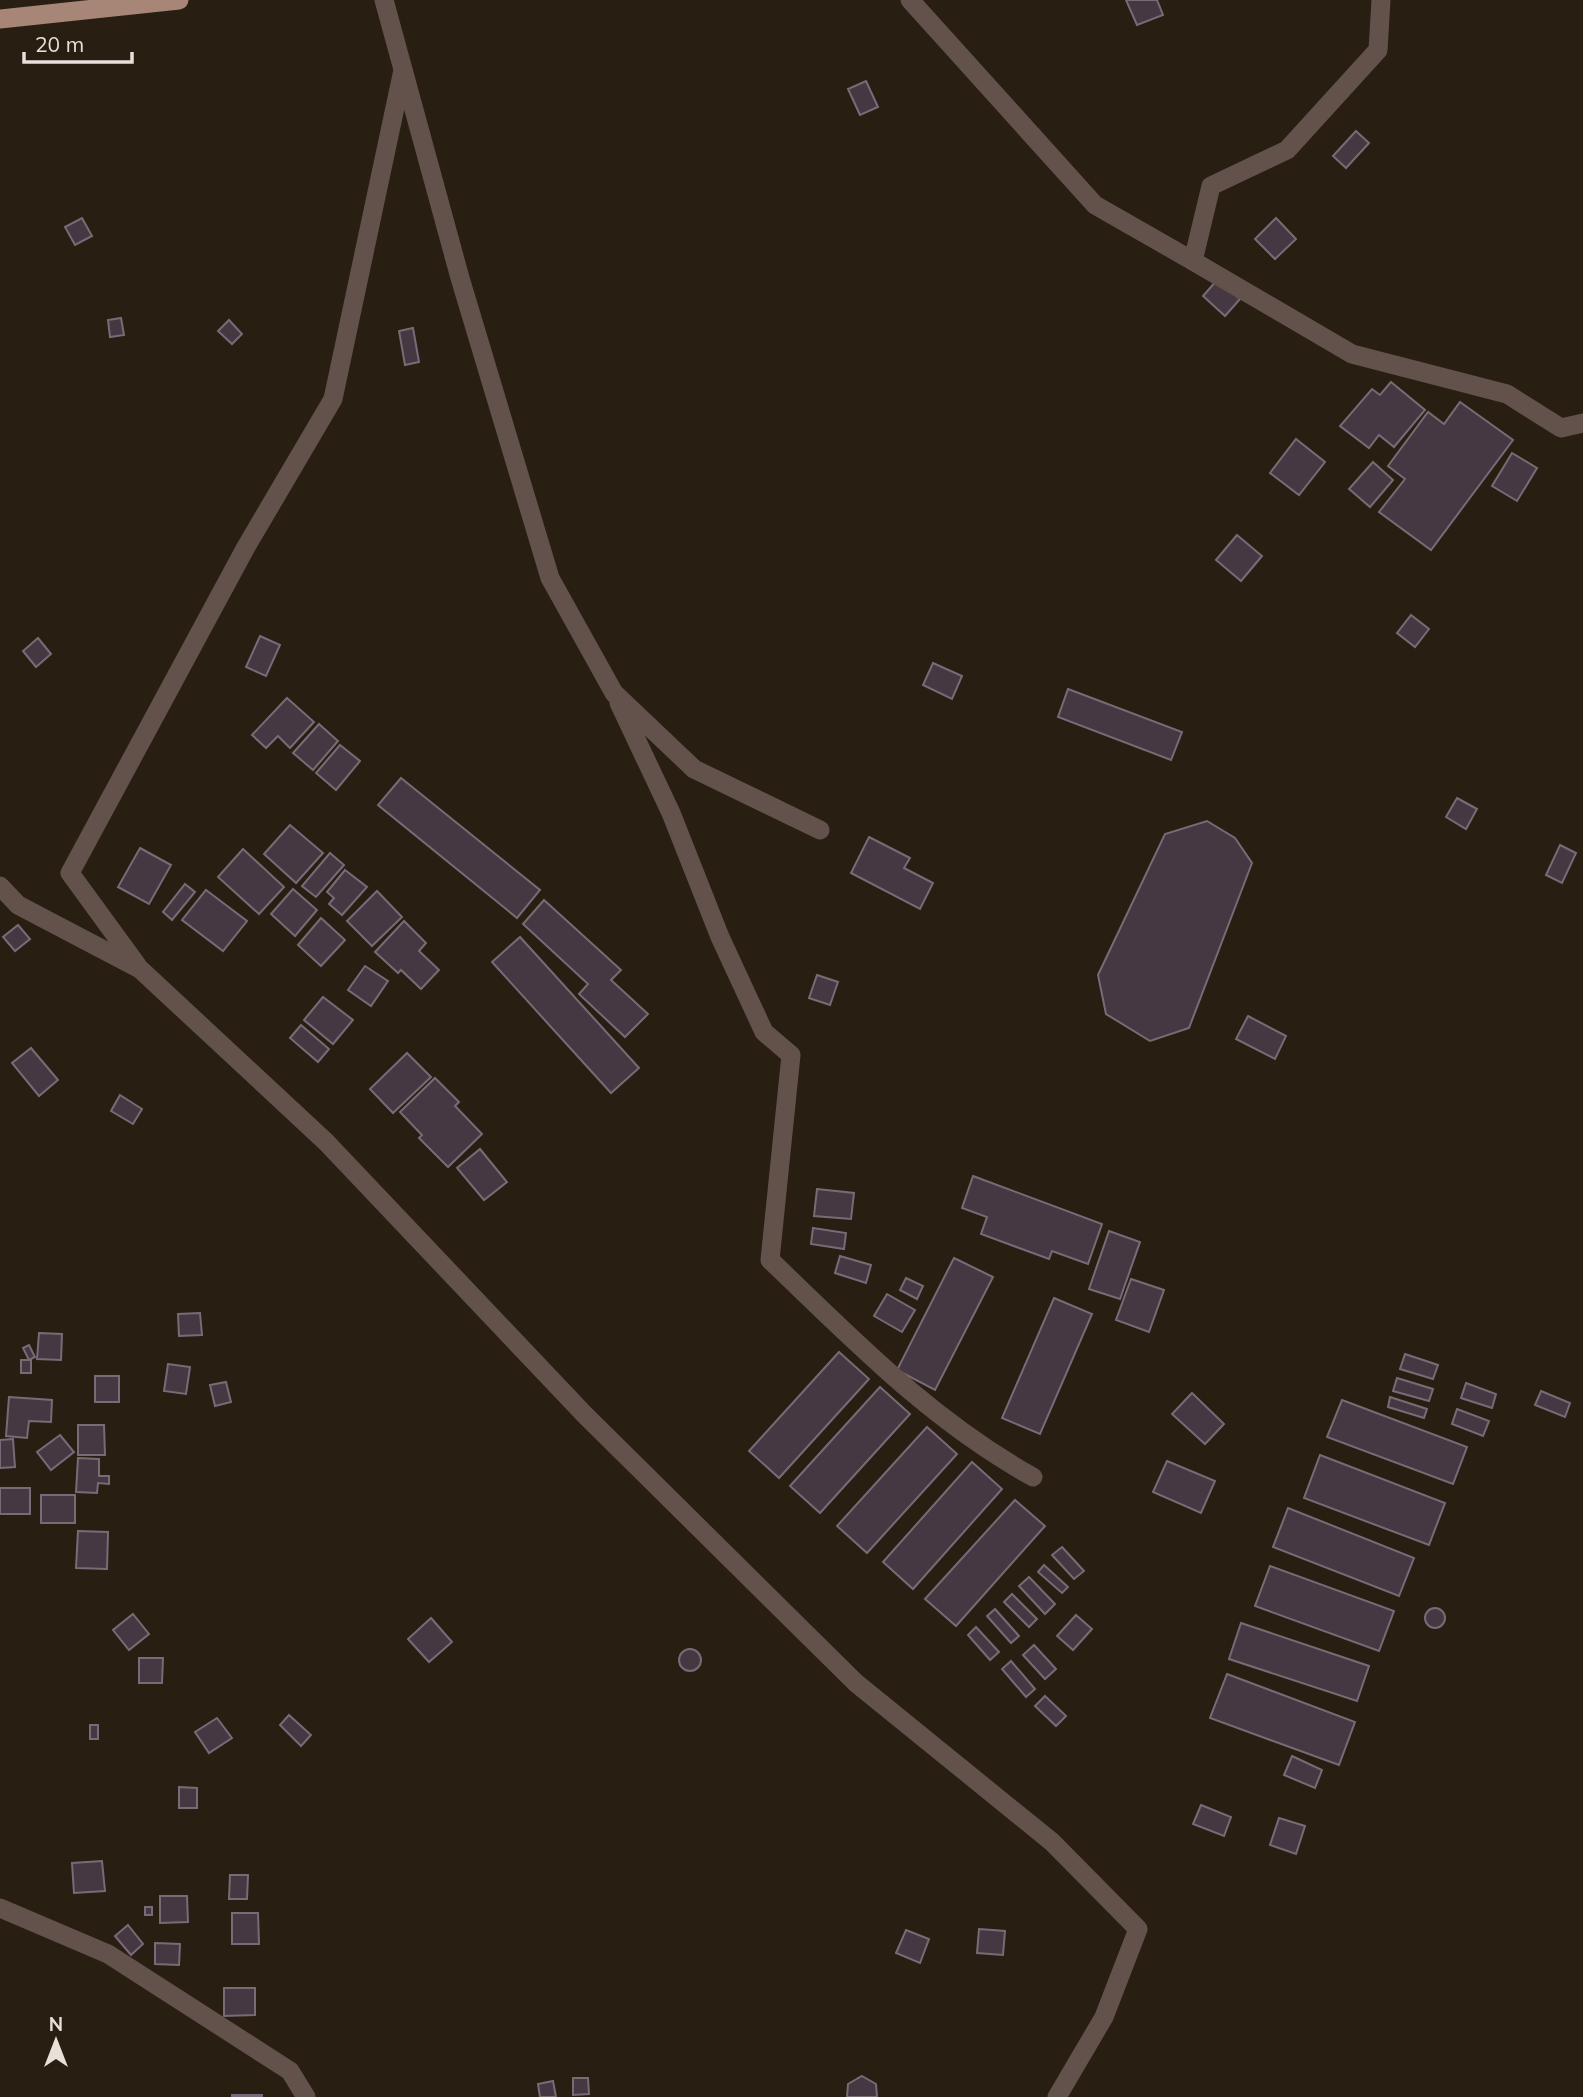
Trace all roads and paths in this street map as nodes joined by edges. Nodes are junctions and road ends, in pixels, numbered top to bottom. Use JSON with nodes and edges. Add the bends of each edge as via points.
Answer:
{"nodes":[{"id":1,"x":179,"y":0,"type":"edge"},
{"id":2,"x":384,"y":0,"type":"edge"},
{"id":3,"x":910,"y":0,"type":"edge"},
{"id":4,"x":1381,"y":0,"type":"edge"},
{"id":5,"x":0,"y":19,"type":"edge"},
{"id":6,"x":403,"y":70,"type":"junction"},
{"id":7,"x":1193,"y":261,"type":"junction"},
{"id":8,"x":1583,"y":423,"type":"edge"},
{"id":9,"x":614,"y":692,"type":"junction"},
{"id":10,"x":820,"y":830,"type":"dead end"},
{"id":11,"x":0,"y":886,"type":"edge"},
{"id":12,"x":140,"y":969,"type":"junction"},
{"id":13,"x":1033,"y":1477,"type":"dead end"},
{"id":14,"x":0,"y":1908,"type":"edge"},
{"id":15,"x":306,"y":2097,"type":"edge"},
{"id":16,"x":1057,"y":2097,"type":"edge"}],
"edges":[{"from":1,"to":5,"type":"main road"},
{"from":2,"to":6,"type":"street"},
{"from":3,"to":7,"type":"street","via":[[1095,205]]},
{"from":4,"to":7,"type":"street","via":[[1378,50],[1287,150],[1211,186]]},
{"from":6,"to":9,"type":"street","via":[[550,578]]},
{"from":6,"to":12,"type":"street","via":[[333,399],[246,547],[70,873]]},
{"from":7,"to":8,"type":"street","via":[[1352,355],[1507,394],[1561,428]]},
{"from":9,"to":10,"type":"street","via":[[694,769]]},
{"from":9,"to":13,"type":"street","via":[[764,1032],[791,1055],[771,1260],[870,1359],[984,1450]]},
{"from":11,"to":12,"type":"street","via":[[18,905]]},
{"from":12,"to":16,"type":"street","via":[[326,1142],[585,1415],[856,1683],[1052,1842],[1139,1929],[1104,2017]]},
{"from":14,"to":15,"type":"street","via":[[108,1954],[290,2071]]}]}
